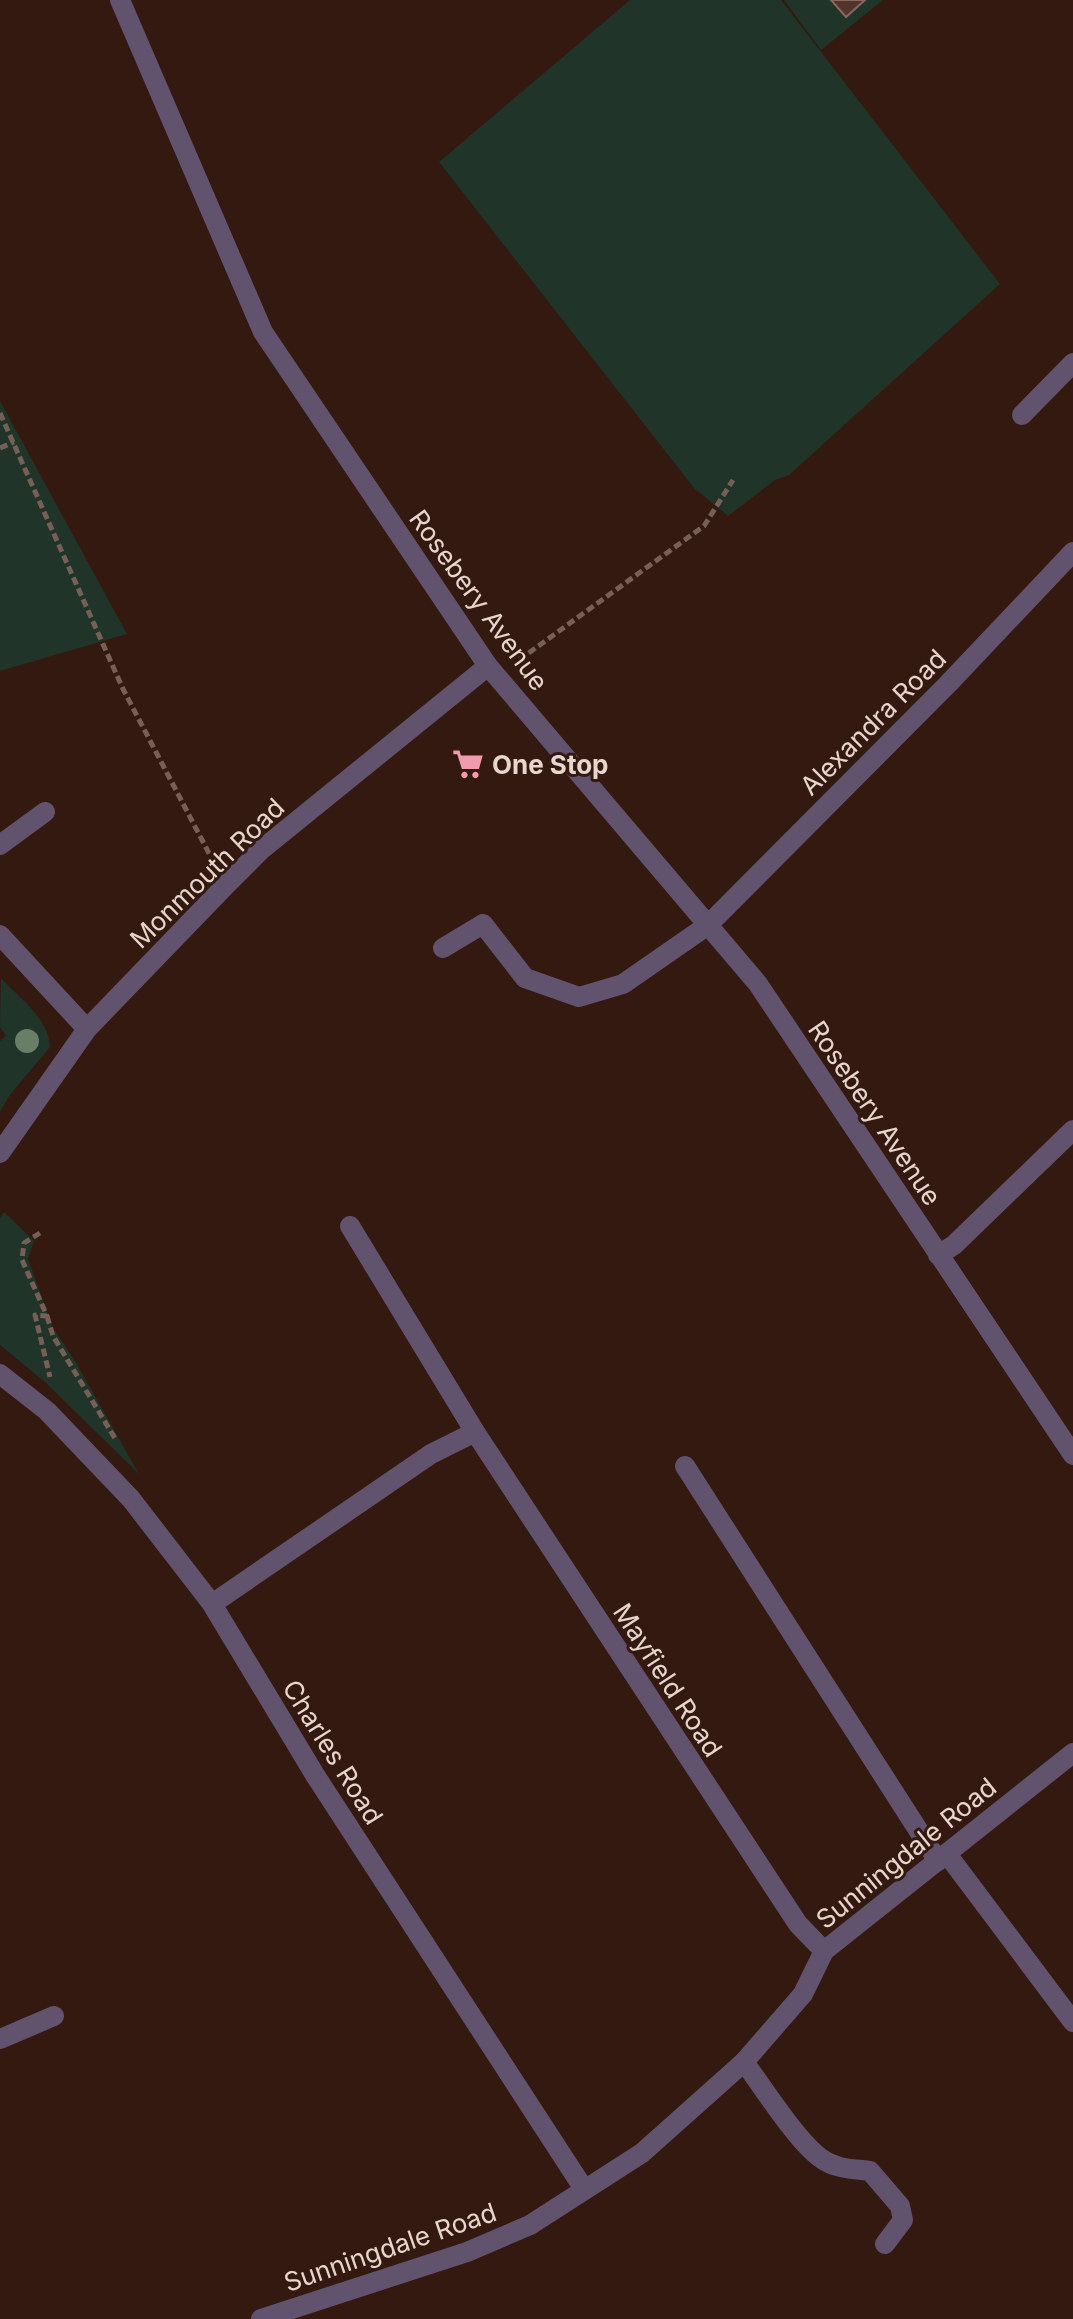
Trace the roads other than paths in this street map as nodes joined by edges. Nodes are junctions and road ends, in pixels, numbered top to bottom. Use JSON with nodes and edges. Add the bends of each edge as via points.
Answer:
{"nodes":[{"id":1,"x":120,"y":0,"type":"edge"},
{"id":2,"x":1073,"y":363,"type":"edge"},
{"id":3,"x":1022,"y":415,"type":"dead end"},
{"id":4,"x":1073,"y":552,"type":"edge"},
{"id":5,"x":492,"y":671,"type":"junction"},
{"id":6,"x":45,"y":812,"type":"dead end"},
{"id":7,"x":0,"y":845,"type":"edge"},
{"id":8,"x":708,"y":925,"type":"junction"},
{"id":9,"x":0,"y":935,"type":"edge"},
{"id":10,"x":443,"y":948,"type":"dead end"},
{"id":11,"x":87,"y":1029,"type":"junction"},
{"id":12,"x":1073,"y":1130,"type":"edge"},
{"id":13,"x":0,"y":1153,"type":"edge"},
{"id":14,"x":350,"y":1226,"type":"dead end"},
{"id":15,"x":938,"y":1255,"type":"junction"},
{"id":16,"x":0,"y":1374,"type":"edge"},
{"id":17,"x":475,"y":1432,"type":"junction"},
{"id":18,"x":1073,"y":1455,"type":"edge"},
{"id":19,"x":685,"y":1466,"type":"dead end"},
{"id":20,"x":212,"y":1604,"type":"junction"},
{"id":21,"x":1073,"y":1753,"type":"edge"},
{"id":22,"x":942,"y":1858,"type":"junction"},
{"id":23,"x":824,"y":1951,"type":"junction"},
{"id":24,"x":54,"y":2016,"type":"dead end"},
{"id":25,"x":1073,"y":2022,"type":"edge"},
{"id":26,"x":0,"y":2039,"type":"edge"},
{"id":27,"x":744,"y":2062,"type":"junction"},
{"id":28,"x":584,"y":2189,"type":"junction"},
{"id":29,"x":885,"y":2244,"type":"dead end"},
{"id":30,"x":261,"y":2319,"type":"edge"}],
"edges":[{"from":1,"to":5,"type":"street","name":"Rosebery Avenue","via":[[263,332]]},
{"from":2,"to":3,"type":"street"},
{"from":4,"to":8,"type":"street","name":"Alexandra Road"},
{"from":5,"to":8,"type":"street","name":"Rosebery Avenue"},
{"from":5,"to":11,"type":"street","name":"Monmouth Road","via":[[261,850]]},
{"from":6,"to":7,"type":"street"},
{"from":8,"to":10,"type":"street","name":"Alexandra Road","via":[[623,984],[579,997],[525,978],[483,924]]},
{"from":8,"to":15,"type":"street","name":"Rosebery Avenue","via":[[758,984]]},
{"from":9,"to":11,"type":"street"},
{"from":11,"to":13,"type":"street","name":"Monmouth Road"},
{"from":12,"to":15,"type":"street"},
{"from":14,"to":17,"type":"street","name":"Mayfield Road"},
{"from":15,"to":18,"type":"street","name":"Rosebery Avenue"},
{"from":16,"to":20,"type":"street","name":"Charles Road","via":[[47,1411],[131,1499]]},
{"from":17,"to":20,"type":"street","via":[[431,1454]]},
{"from":17,"to":23,"type":"street","name":"Mayfield Road","via":[[798,1924]]},
{"from":19,"to":22,"type":"street"},
{"from":20,"to":28,"type":"street","name":"Charles Road","via":[[315,1775]]},
{"from":21,"to":22,"type":"street","name":"Sunningdale Road"},
{"from":22,"to":23,"type":"street","name":"Sunningdale Road"},
{"from":22,"to":25,"type":"street"},
{"from":23,"to":27,"type":"street","name":"Sunningdale Road","via":[[803,1994]]},
{"from":24,"to":26,"type":"street"},
{"from":27,"to":28,"type":"street","name":"Sunningdale Road","via":[[642,2153]]},
{"from":27,"to":29,"type":"street","via":[[804,2143],[823,2160],[870,2171],[900,2206],[903,2220]]},
{"from":28,"to":30,"type":"street","name":"Sunningdale Road","via":[[530,2225],[467,2252]]}]}
